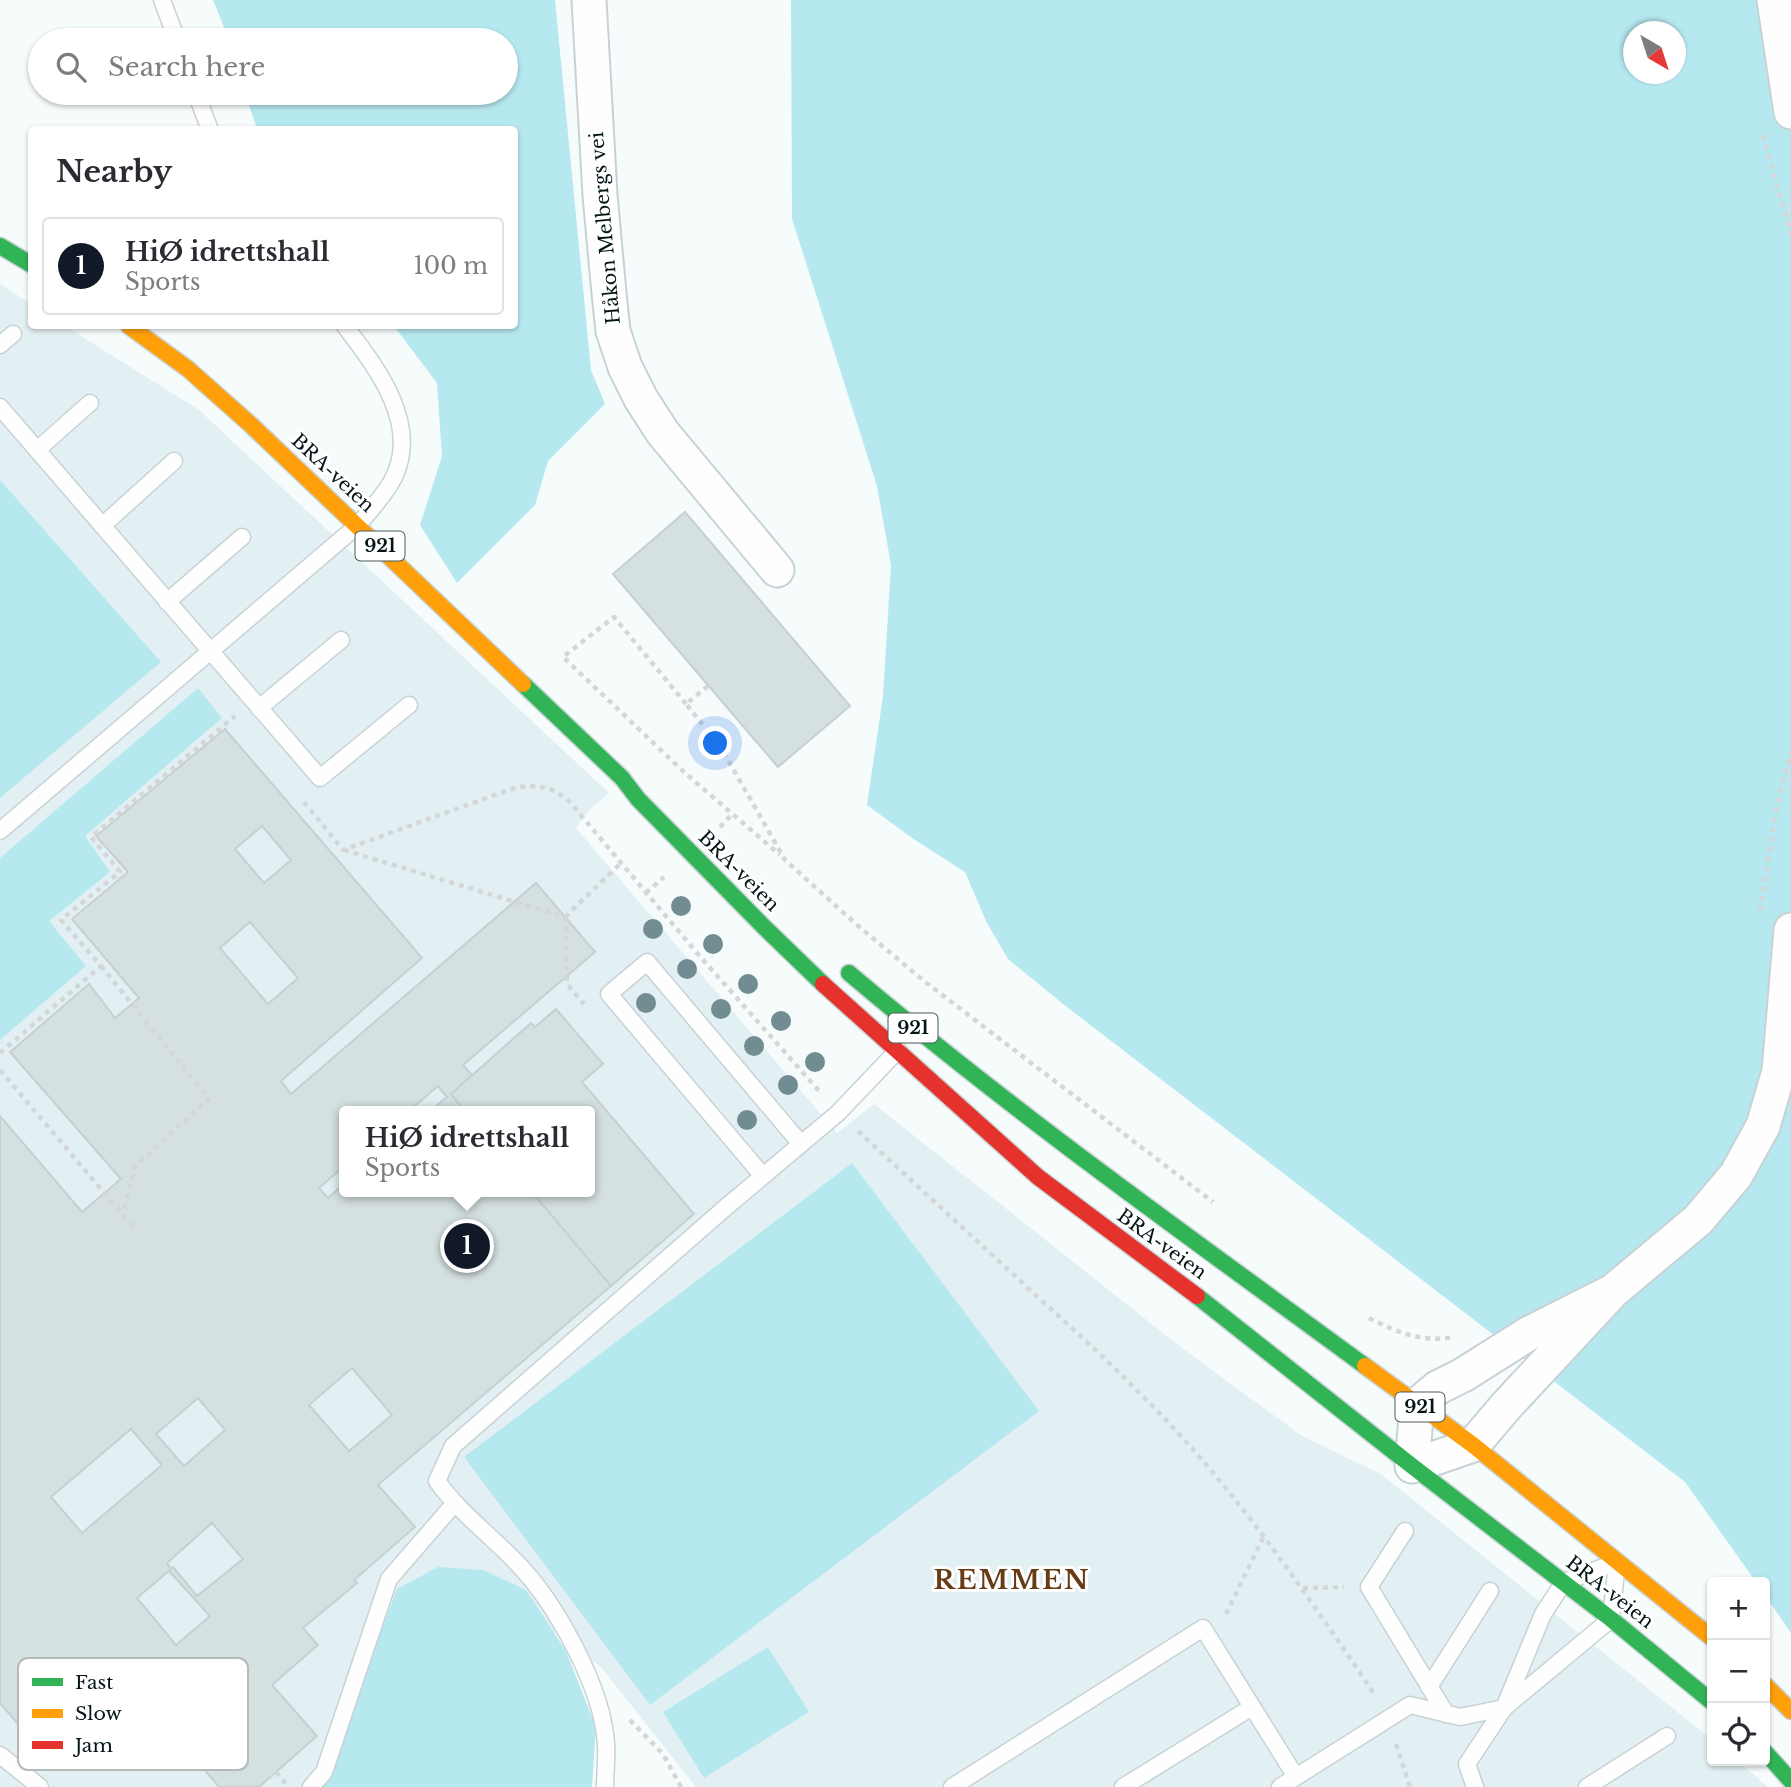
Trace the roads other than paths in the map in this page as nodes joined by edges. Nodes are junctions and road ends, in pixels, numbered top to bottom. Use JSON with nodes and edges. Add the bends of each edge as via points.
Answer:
{"nodes":[{"id":1,"x":162,"y":0,"type":"edge"},
{"id":2,"x":589,"y":0,"type":"edge"},
{"id":3,"x":1774,"y":0,"type":"edge"},
{"id":4,"x":172,"y":28,"type":"edge"},
{"id":5,"x":201,"y":105,"type":"edge"},
{"id":6,"x":1791,"y":112,"type":"edge"},
{"id":7,"x":208,"y":126,"type":"edge"},
{"id":8,"x":0,"y":246,"type":"edge"},
{"id":9,"x":28,"y":263,"type":"edge"},
{"id":10,"x":132,"y":329,"type":"edge"},
{"id":11,"x":347,"y":329,"type":"edge"},
{"id":12,"x":13,"y":334,"type":"dead end"},
{"id":13,"x":0,"y":345,"type":"edge"},
{"id":14,"x":90,"y":403,"type":"dead end"},
{"id":15,"x":0,"y":407,"type":"edge"},
{"id":16,"x":37,"y":450,"type":"junction"},
{"id":17,"x":174,"y":461,"type":"dead end"},
{"id":18,"x":358,"y":525,"type":"junction"},
{"id":19,"x":102,"y":526,"type":"junction"},
{"id":20,"x":242,"y":537,"type":"dead end"},
{"id":21,"x":777,"y":570,"type":"dead end"},
{"id":22,"x":167,"y":602,"type":"junction"},
{"id":23,"x":341,"y":640,"type":"dead end"},
{"id":24,"x":211,"y":653,"type":"junction"},
{"id":25,"x":409,"y":705,"type":"dead end"},
{"id":26,"x":259,"y":708,"type":"junction"},
{"id":27,"x":622,"y":778,"type":"junction"},
{"id":28,"x":0,"y":831,"type":"edge"},
{"id":29,"x":726,"y":865,"type":"dead end"},
{"id":30,"x":1791,"y":930,"type":"edge"},
{"id":31,"x":840,"y":965,"type":"dead end"},
{"id":32,"x":915,"y":1029,"type":"junction"},
{"id":33,"x":897,"y":1051,"type":"junction"},
{"id":34,"x":801,"y":1144,"type":"junction"},
{"id":35,"x":763,"y":1176,"type":"junction"},
{"id":36,"x":1614,"y":1291,"type":"junction"},
{"id":37,"x":1417,"y":1405,"type":"junction"},
{"id":38,"x":1473,"y":1446,"type":"junction"},
{"id":39,"x":1412,"y":1466,"type":"junction"},
{"id":40,"x":454,"y":1504,"type":"junction"},
{"id":41,"x":1405,"y":1531,"type":"dead end"},
{"id":42,"x":1617,"y":1562,"type":"junction"},
{"id":43,"x":1564,"y":1582,"type":"junction"},
{"id":44,"x":1490,"y":1591,"type":"dead end"},
{"id":45,"x":1611,"y":1619,"type":"junction"},
{"id":46,"x":1707,"y":1634,"type":"edge"},
{"id":47,"x":1429,"y":1687,"type":"junction"},
{"id":48,"x":1770,"y":1690,"type":"edge"},
{"id":49,"x":1707,"y":1698,"type":"edge"},
{"id":50,"x":1252,"y":1707,"type":"junction"},
{"id":51,"x":1504,"y":1708,"type":"junction"},
{"id":52,"x":1791,"y":1711,"type":"edge"},
{"id":53,"x":1446,"y":1714,"type":"junction"},
{"id":54,"x":1667,"y":1736,"type":"dead end"},
{"id":55,"x":0,"y":1755,"type":"edge"},
{"id":56,"x":1770,"y":1758,"type":"edge"},
{"id":57,"x":18,"y":1769,"type":"edge"},
{"id":58,"x":19,"y":1770,"type":"edge"},
{"id":59,"x":1296,"y":1777,"type":"junction"},
{"id":60,"x":1791,"y":1781,"type":"edge"},
{"id":61,"x":40,"y":1787,"type":"edge"},
{"id":62,"x":311,"y":1787,"type":"edge"},
{"id":63,"x":605,"y":1787,"type":"edge"},
{"id":64,"x":952,"y":1787,"type":"edge"},
{"id":65,"x":1123,"y":1787,"type":"edge"},
{"id":66,"x":1280,"y":1787,"type":"edge"},
{"id":67,"x":1475,"y":1787,"type":"edge"},
{"id":68,"x":1587,"y":1787,"type":"edge"}],
"edges":[{"from":1,"to":4,"type":"lane"},
{"from":2,"to":21,"type":"street","name":"Håkon Melbergs vei","via":[[608,293],[625,367],[663,433]]},
{"from":3,"to":6,"type":"street"},
{"from":5,"to":7,"type":"lane"},
{"from":8,"to":9,"type":"main road"},
{"from":10,"to":18,"type":"main road","name":"BRA-veien","number":"921","via":[[188,369]]},
{"from":11,"to":18,"type":"lane","via":[[391,398],[401,424],[402,451],[394,477]]},
{"from":12,"to":13,"type":"lane"},
{"from":14,"to":16,"type":"lane"},
{"from":15,"to":16,"type":"lane"},
{"from":16,"to":19,"type":"lane"},
{"from":17,"to":19,"type":"lane"},
{"from":18,"to":24,"type":"lane"},
{"from":18,"to":27,"type":"main road","name":"BRA-veien","number":"921"},
{"from":19,"to":22,"type":"lane"},
{"from":20,"to":22,"type":"lane"},
{"from":22,"to":24,"type":"lane"},
{"from":23,"to":26,"type":"lane"},
{"from":24,"to":26,"type":"lane"},
{"from":24,"to":28,"type":"lane"},
{"from":25,"to":26,"type":"lane","via":[[320,778]]},
{"from":27,"to":29,"type":"main road","name":"BRA-veien","number":"921"},
{"from":27,"to":33,"type":"main road","name":"BRA-veien","number":"921","via":[[763,926]]},
{"from":30,"to":36,"type":"street","via":[[1779,1071],[1763,1125],[1736,1175],[1698,1220]]},
{"from":31,"to":32,"type":"main road","name":"BRA-veien","number":"921"},
{"from":32,"to":33,"type":"lane"},
{"from":32,"to":37,"type":"main road","name":"BRA-veien","number":"921"},
{"from":33,"to":34,"type":"lane"},
{"from":33,"to":39,"type":"main road","name":"BRA-veien","number":"921","via":[[1038,1177],[1231,1321]]},
{"from":34,"to":35,"type":"lane"},
{"from":34,"to":35,"type":"lane","via":[[647,962],[609,994]]},
{"from":35,"to":40,"type":"lane","via":[[453,1446],[437,1481]]},
{"from":36,"to":37,"type":"street","via":[[1528,1334],[1437,1388]]},
{"from":36,"to":38,"type":"street"},
{"from":37,"to":38,"type":"main road","name":"BRA-veien","number":"921"},
{"from":37,"to":39,"type":"street"},
{"from":38,"to":39,"type":"street"},
{"from":38,"to":42,"type":"main road","name":"BRA-veien","number":"921"},
{"from":39,"to":43,"type":"main road","name":"BRA-veien","number":"921"},
{"from":40,"to":62,"type":"lane","via":[[389,1579],[324,1772]]},
{"from":40,"to":63,"type":"lane","via":[[517,1562],[556,1612],[592,1682],[606,1743]]},
{"from":41,"to":47,"type":"lane","via":[[1369,1587]]},
{"from":42,"to":43,"type":"lane"},
{"from":42,"to":45,"type":"lane"},
{"from":42,"to":46,"type":"main road","name":"BRA-veien","number":"921"},
{"from":43,"to":45,"type":"main road","name":"BRA-veien","number":"921"},
{"from":43,"to":51,"type":"lane","via":[[1543,1614]]},
{"from":44,"to":47,"type":"lane"},
{"from":45,"to":49,"type":"main road","name":"BRA-veien","number":"921"},
{"from":45,"to":51,"type":"lane"},
{"from":47,"to":53,"type":"lane"},
{"from":48,"to":52,"type":"main road"},
{"from":50,"to":59,"type":"lane"},
{"from":50,"to":64,"type":"lane","via":[[1203,1629]]},
{"from":50,"to":65,"type":"lane"},
{"from":51,"to":53,"type":"lane","via":[[1460,1717]]},
{"from":51,"to":67,"type":"lane","via":[[1467,1764]]},
{"from":53,"to":59,"type":"lane","via":[[1410,1705]]},
{"from":54,"to":68,"type":"lane"},
{"from":55,"to":57,"type":"lane"},
{"from":56,"to":60,"type":"main road"},
{"from":58,"to":61,"type":"lane"},
{"from":59,"to":66,"type":"lane"}]}
